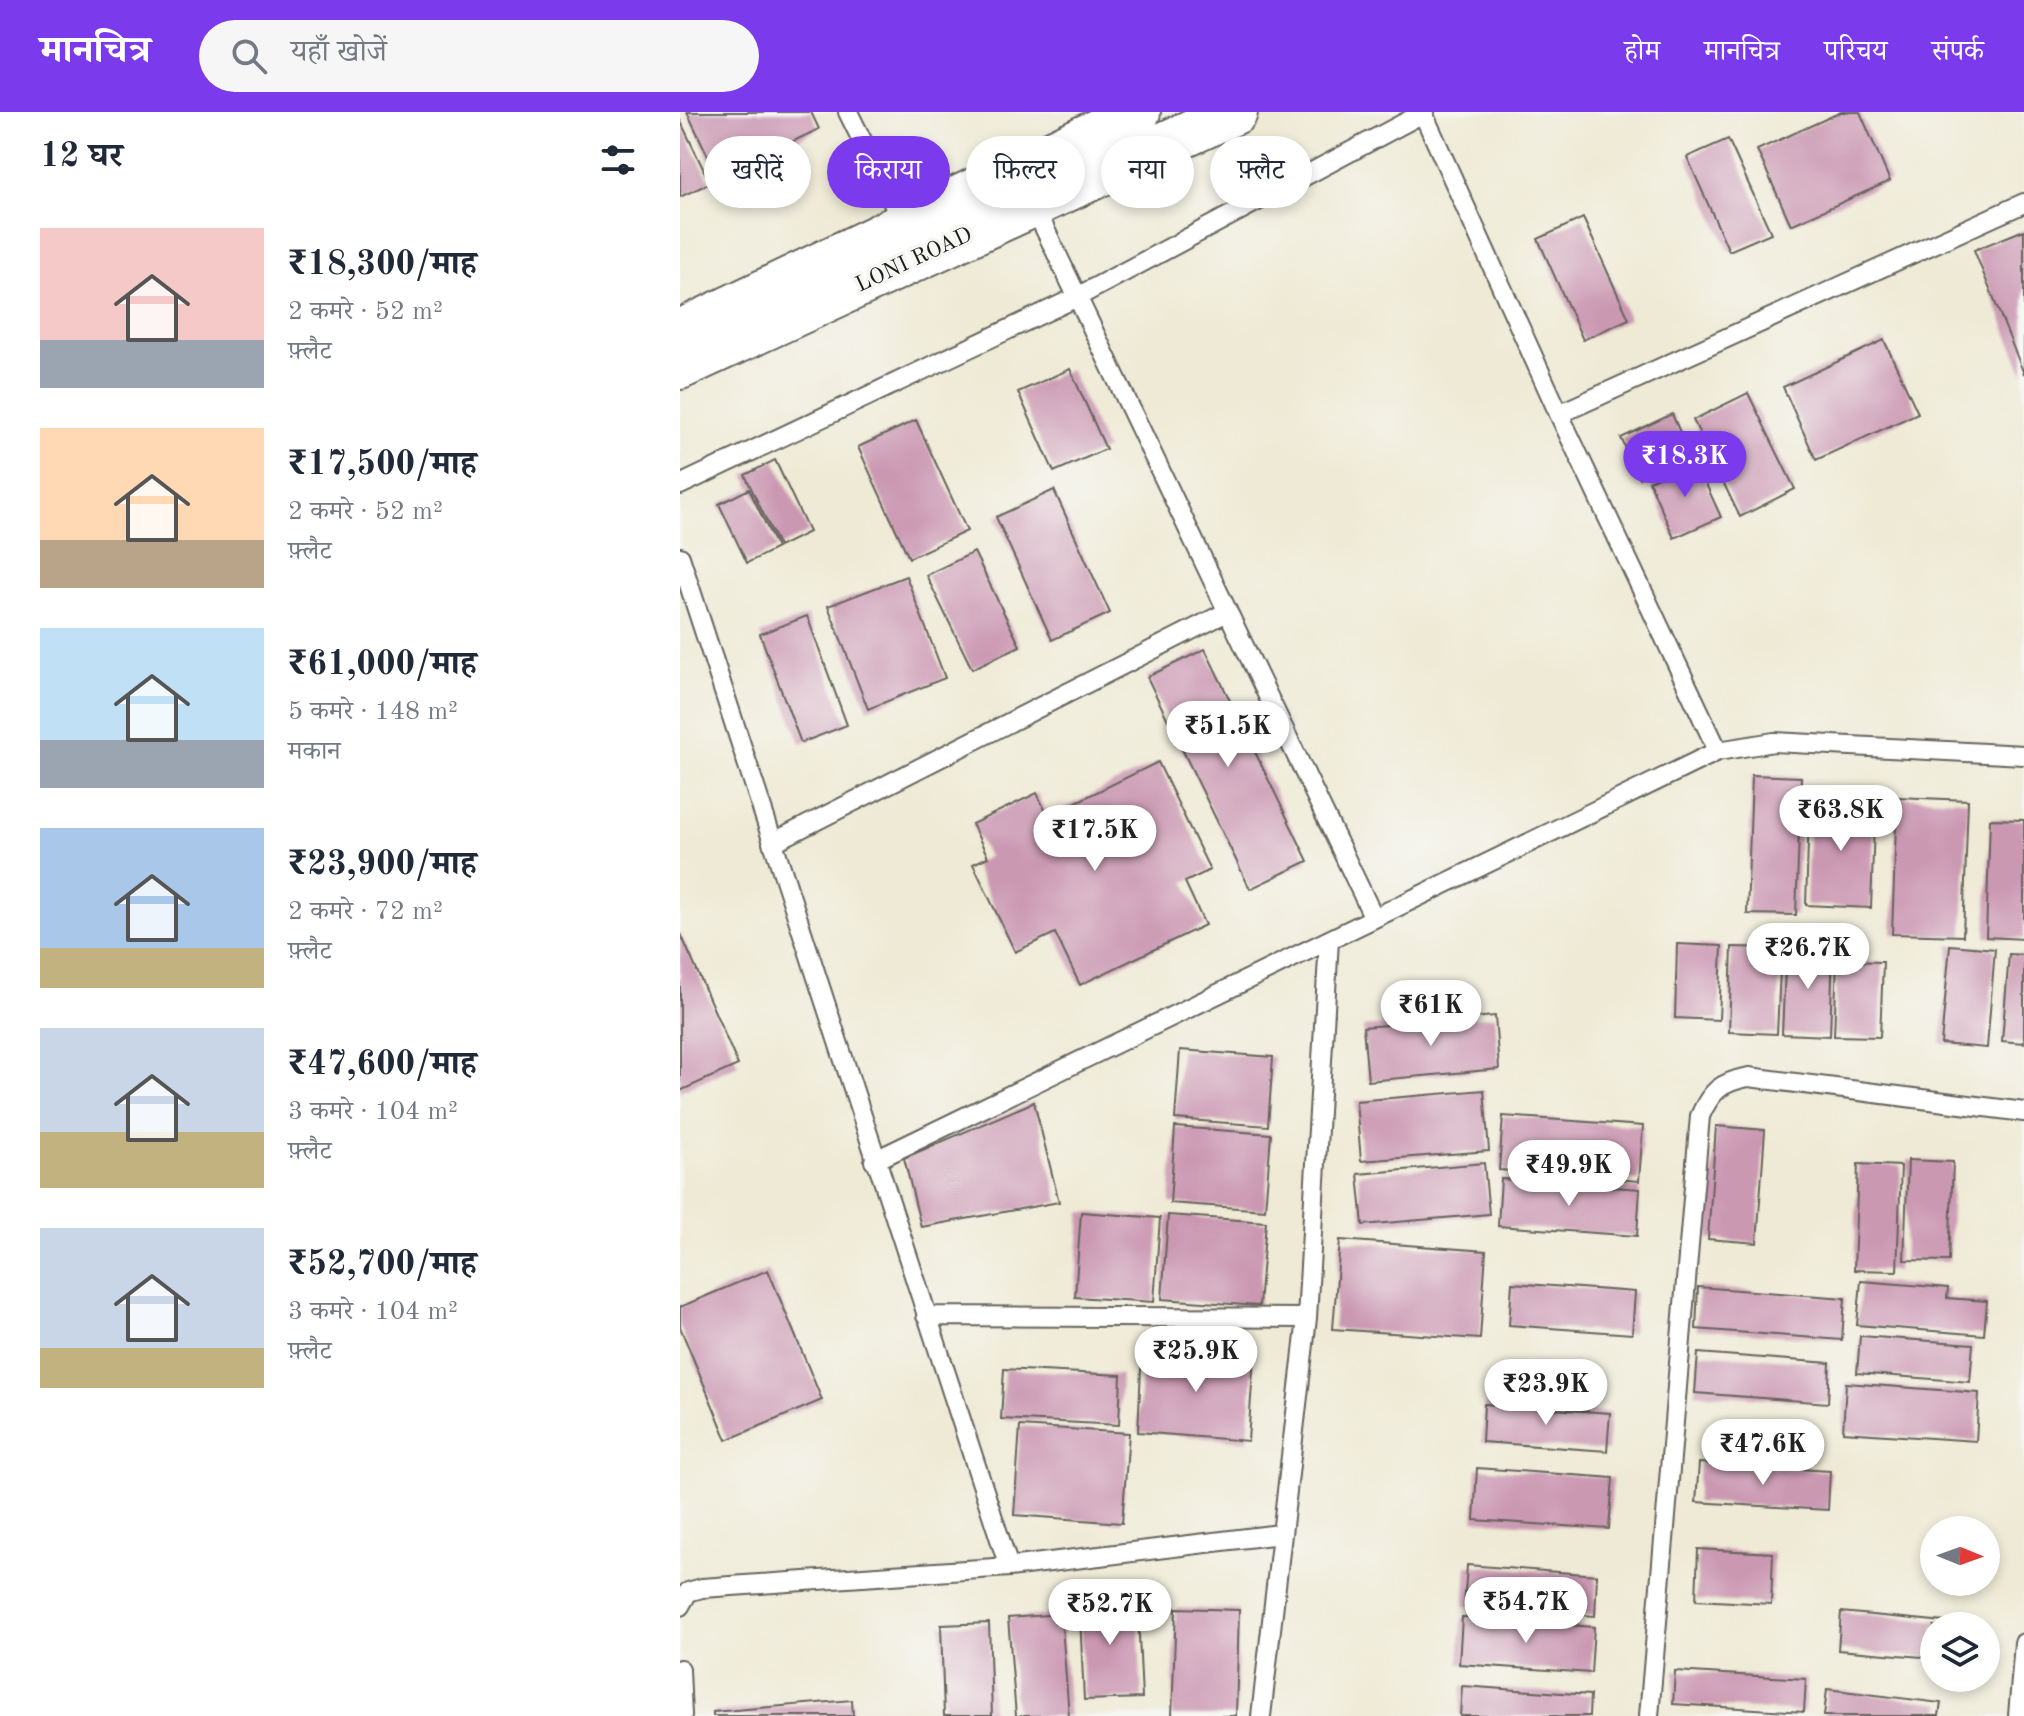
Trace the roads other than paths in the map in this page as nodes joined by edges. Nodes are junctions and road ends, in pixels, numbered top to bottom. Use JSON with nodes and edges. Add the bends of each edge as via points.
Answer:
{"nodes":[{"id":1,"x":848,"y":112,"type":"edge"},
{"id":2,"x":1138,"y":112,"type":"edge"},
{"id":3,"x":1235,"y":112,"type":"edge"},
{"id":4,"x":1424,"y":112,"type":"edge"},
{"id":5,"x":1085,"y":148,"type":"edge"},
{"id":6,"x":1085,"y":167,"type":"edge"},
{"id":7,"x":2024,"y":203,"type":"edge"},
{"id":8,"x":966,"y":208,"type":"edge"},
{"id":9,"x":987,"y":208,"type":"edge"},
{"id":10,"x":1035,"y":208,"type":"edge"},
{"id":11,"x":900,"y":229,"type":"junction"},
{"id":12,"x":1077,"y":297,"type":"junction"},
{"id":13,"x":680,"y":332,"type":"edge"},
{"id":14,"x":680,"y":367,"type":"edge"},
{"id":15,"x":1559,"y":414,"type":"junction"},
{"id":16,"x":680,"y":485,"type":"edge"},
{"id":17,"x":680,"y":557,"type":"edge"},
{"id":18,"x":1227,"y":612,"type":"junction"},
{"id":19,"x":1718,"y":751,"type":"junction"},
{"id":20,"x":2024,"y":755,"type":"edge"},
{"id":21,"x":772,"y":843,"type":"junction"},
{"id":22,"x":1374,"y":918,"type":"junction"},
{"id":23,"x":1329,"y":940,"type":"junction"},
{"id":24,"x":2024,"y":1112,"type":"edge"},
{"id":25,"x":874,"y":1161,"type":"junction"},
{"id":26,"x":926,"y":1316,"type":"junction"},
{"id":27,"x":1307,"y":1318,"type":"junction"},
{"id":28,"x":1280,"y":1534,"type":"junction"},
{"id":29,"x":1009,"y":1567,"type":"junction"},
{"id":30,"x":680,"y":1606,"type":"edge"},
{"id":31,"x":2024,"y":1643,"type":"edge"},
{"id":32,"x":680,"y":1669,"type":"edge"},
{"id":33,"x":682,"y":1716,"type":"edge"},
{"id":34,"x":1261,"y":1716,"type":"edge"},
{"id":35,"x":1649,"y":1716,"type":"edge"},
{"id":36,"x":2018,"y":1716,"type":"edge"}],
"edges":[{"from":1,"to":11,"type":"lane","via":[[893,203]]},
{"from":2,"to":5,"type":"street","name":"LONI ROAD"},
{"from":3,"to":6,"type":"street","name":"LONI ROAD"},
{"from":4,"to":12,"type":"lane"},
{"from":4,"to":15,"type":"lane"},
{"from":7,"to":15,"type":"lane"},
{"from":8,"to":11,"type":"street","name":"LONI ROAD"},
{"from":9,"to":14,"type":"street","name":"LONI ROAD"},
{"from":10,"to":12,"type":"lane"},
{"from":11,"to":13,"type":"street","name":"LONI ROAD"},
{"from":12,"to":16,"type":"lane"},
{"from":12,"to":18,"type":"lane"},
{"from":15,"to":19,"type":"lane"},
{"from":17,"to":21,"type":"lane"},
{"from":18,"to":21,"type":"lane"},
{"from":18,"to":22,"type":"lane"},
{"from":19,"to":20,"type":"lane","via":[[1774,742]]},
{"from":19,"to":22,"type":"lane"},
{"from":21,"to":25,"type":"lane"},
{"from":22,"to":23,"type":"lane"},
{"from":23,"to":25,"type":"lane"},
{"from":23,"to":27,"type":"lane"},
{"from":24,"to":35,"type":"lane","via":[[1749,1077],[1729,1081],[1711,1093],[1700,1116]]},
{"from":25,"to":26,"type":"lane"},
{"from":26,"to":27,"type":"lane"},
{"from":26,"to":29,"type":"lane"},
{"from":27,"to":28,"type":"lane"},
{"from":28,"to":29,"type":"lane"},
{"from":28,"to":34,"type":"lane"},
{"from":29,"to":30,"type":"lane","via":[[702,1588],[688,1592]]},
{"from":31,"to":36,"type":"lane"},
{"from":32,"to":33,"type":"lane"}]}
